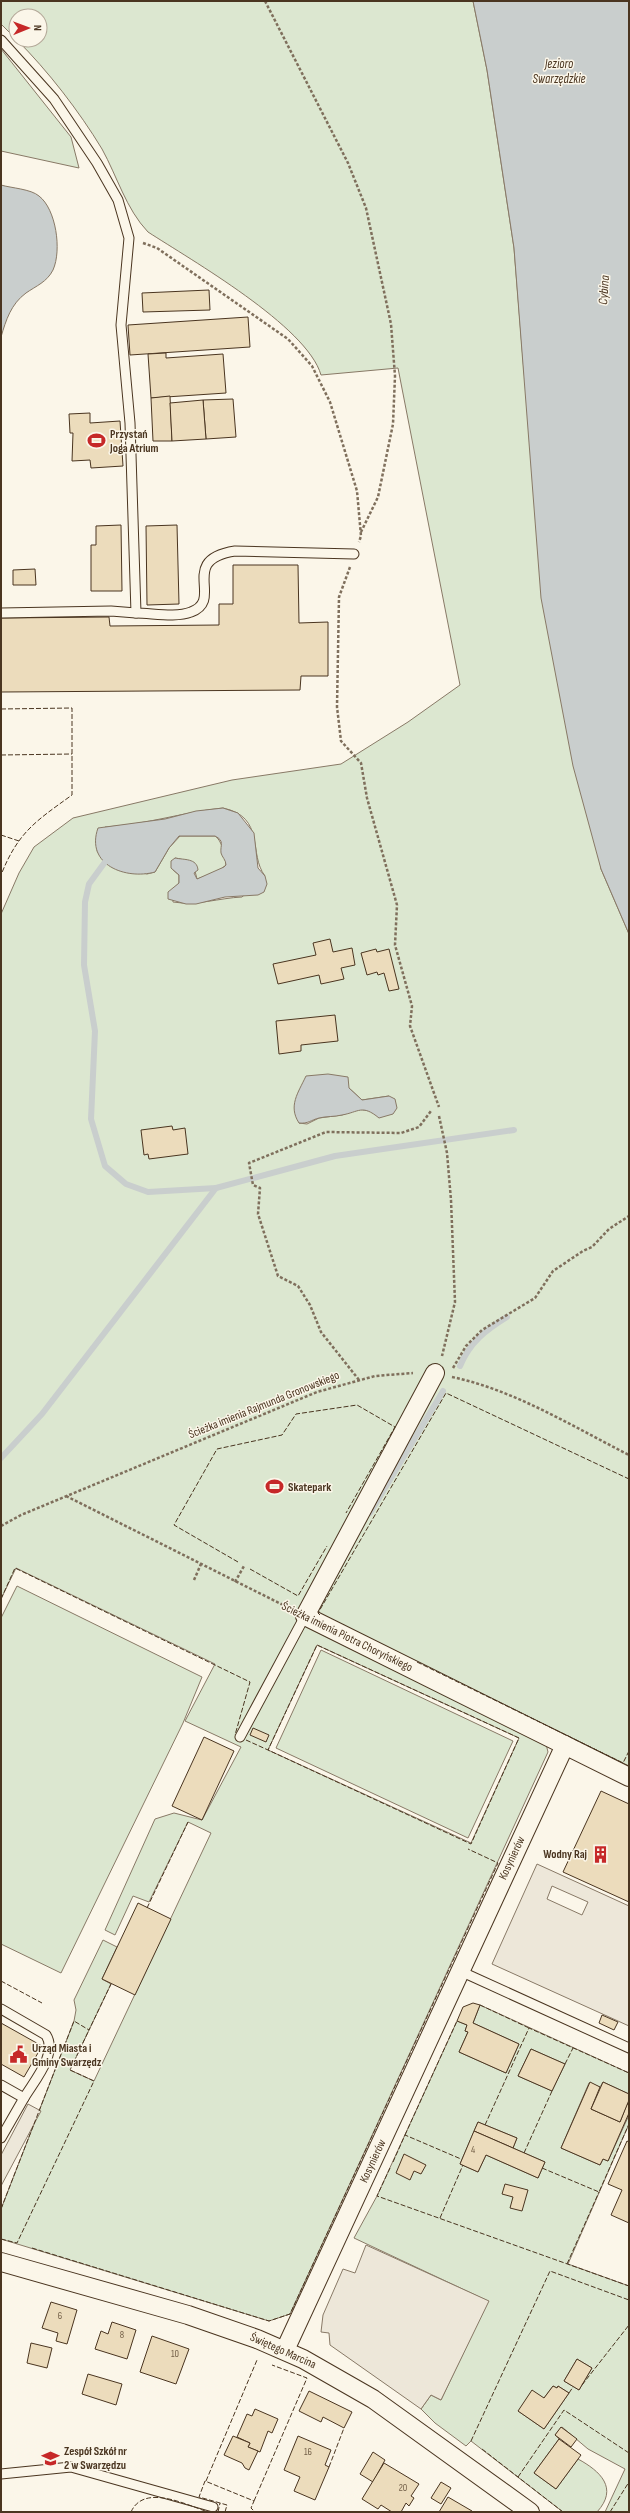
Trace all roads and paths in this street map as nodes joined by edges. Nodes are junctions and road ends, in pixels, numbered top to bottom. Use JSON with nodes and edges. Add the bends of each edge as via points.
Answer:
{"nodes":[{"id":1,"x":265,"y":1,"type":"edge"},
{"id":2,"x":1,"y":40,"type":"edge"},
{"id":3,"x":129,"y":238,"type":"junction"},
{"id":4,"x":361,"y":532,"type":"junction"},
{"id":5,"x":354,"y":554,"type":"junction"},
{"id":6,"x":1,"y":613,"type":"edge"},
{"id":7,"x":136,"y":613,"type":"junction"},
{"id":8,"x":438,"y":1107,"type":"dead end"},
{"id":9,"x":431,"y":1111,"type":"dead end"},
{"id":10,"x":439,"y":1116,"type":"dead end"},
{"id":11,"x":629,"y":1216,"type":"edge"},
{"id":12,"x":442,"y":1375,"type":"junction"},
{"id":13,"x":359,"y":1380,"type":"junction"},
{"id":14,"x":629,"y":1454,"type":"edge"},
{"id":15,"x":66,"y":1496,"type":"junction"},
{"id":16,"x":1,"y":1526,"type":"edge"},
{"id":17,"x":201,"y":1564,"type":"junction"},
{"id":18,"x":244,"y":1566,"type":"dead end"},
{"id":19,"x":194,"y":1580,"type":"dead end"},
{"id":20,"x":235,"y":1582,"type":"junction"},
{"id":21,"x":305,"y":1616,"type":"junction"},
{"id":22,"x":240,"y":1737,"type":"dead end"},
{"id":23,"x":565,"y":1746,"type":"junction"},
{"id":24,"x":629,"y":1777,"type":"edge"},
{"id":25,"x":460,"y":1971,"type":"junction"},
{"id":26,"x":1,"y":2009,"type":"edge"},
{"id":27,"x":629,"y":2048,"type":"edge"},
{"id":28,"x":1,"y":2084,"type":"edge"},
{"id":29,"x":24,"y":2098,"type":"junction"},
{"id":30,"x":1,"y":2138,"type":"edge"},
{"id":31,"x":1,"y":2262,"type":"edge"},
{"id":32,"x":285,"y":2350,"type":"junction"},
{"id":33,"x":1,"y":2474,"type":"edge"},
{"id":34,"x":213,"y":2507,"type":"dead end"},
{"id":35,"x":530,"y":2512,"type":"edge"}],
"edges":[{"from":1,"to":4,"type":"path","via":[[348,163],[364,202],[391,324],[395,376],[393,424],[378,497]]},
{"from":2,"to":3,"type":"lane","via":[[54,98],[97,163],[118,200]]},
{"from":3,"to":4,"type":"path","via":[[157,248],[288,339],[312,366],[330,402],[357,491]]},
{"from":3,"to":7,"type":"lane","via":[[121,325],[130,423]]},
{"from":4,"to":5,"type":"path"},
{"from":5,"to":7,"type":"lane","via":[[234,551],[220,554],[210,558],[205,567],[204,600],[199,607],[191,612],[177,614]]},
{"from":5,"to":8,"type":"path","via":[[340,597],[338,706],[341,741],[361,763],[367,798],[397,905],[395,945],[412,1006],[410,1026]]},
{"from":6,"to":7,"type":"lane"},
{"from":9,"to":13,"type":"path","via":[[419,1127],[401,1133],[326,1132],[249,1163],[253,1185],[260,1188],[258,1214],[278,1276],[298,1286],[310,1305],[320,1332]]},
{"from":10,"to":12,"type":"path","via":[[446,1153],[455,1302]]},
{"from":11,"to":12,"type":"path","via":[[609,1229],[592,1248],[553,1271],[535,1298],[482,1330]]},
{"from":12,"to":13,"type":"path","name":"Ścieżka imienia Rajmunda Gronowskiego","via":[[399,1374]]},
{"from":12,"to":14,"type":"path","name":"Ścieżka imienia Rajmunda Gronowskiego","via":[[471,1381],[509,1395]]},
{"from":12,"to":21,"type":"street"},
{"from":13,"to":15,"type":"path","name":"Ścieżka imienia Rajmunda Gronowskiego","via":[[317,1392]]},
{"from":15,"to":16,"type":"path","name":"Ścieżka imienia Rajmunda Gronowskiego"},
{"from":15,"to":17,"type":"path","name":"Ścieżka imienia Piotra Choryńskiego"},
{"from":17,"to":19,"type":"path"},
{"from":17,"to":20,"type":"path","name":"Ścieżka imienia Piotra Choryńskiego"},
{"from":18,"to":20,"type":"path"},
{"from":20,"to":21,"type":"path","name":"Ścieżka imienia Piotra Choryńskiego"},
{"from":21,"to":22,"type":"lane"},
{"from":21,"to":23,"type":"street","name":"Ścieżka imienia Piotra Choryńskiego"},
{"from":23,"to":24,"type":"street","name":"Ścieżka imienia Piotra Choryńskiego"},
{"from":23,"to":25,"type":"street","name":"Kosynierów"},
{"from":25,"to":27,"type":"lane"},
{"from":25,"to":32,"type":"street","name":"Kosynierów"},
{"from":26,"to":29,"type":"lane","via":[[46,2035],[50,2041],[48,2056]]},
{"from":28,"to":29,"type":"lane"},
{"from":29,"to":30,"type":"lane"},
{"from":31,"to":32,"type":"street","name":"Świętego Marcina","via":[[188,2315]]},
{"from":32,"to":35,"type":"street","name":"Świętego Marcina","via":[[330,2372],[373,2399]]},
{"from":33,"to":34,"type":"lane","via":[[71,2467]]}]}
